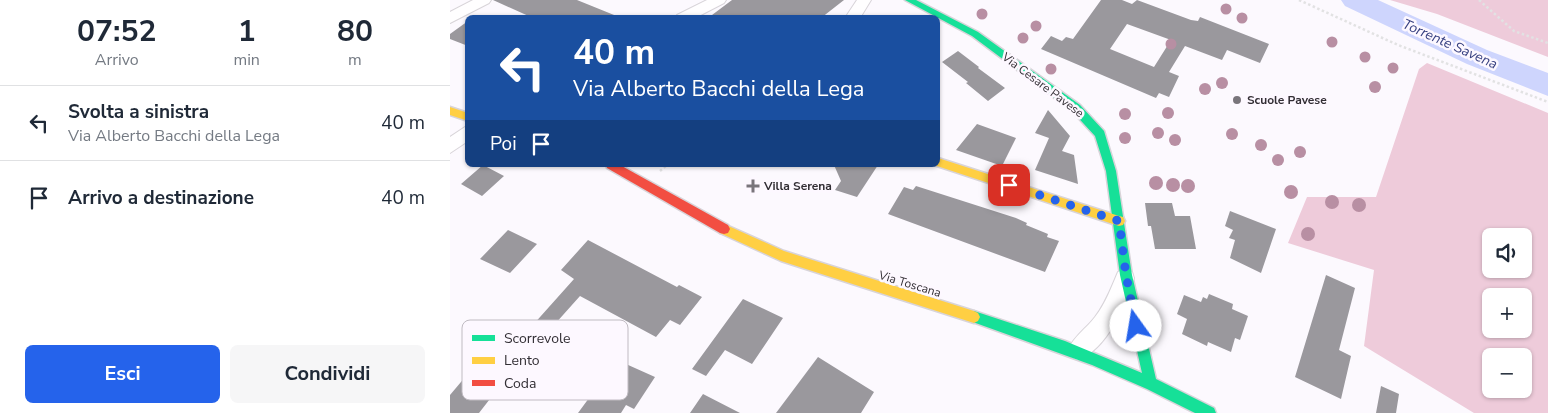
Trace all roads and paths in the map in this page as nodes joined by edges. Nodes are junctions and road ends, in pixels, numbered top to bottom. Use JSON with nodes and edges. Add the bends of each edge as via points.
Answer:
{"nodes":[{"id":1,"x":484,"y":0,"type":"edge"},
{"id":2,"x":719,"y":0,"type":"edge"},
{"id":3,"x":864,"y":0,"type":"edge"},
{"id":4,"x":909,"y":0,"type":"edge"},
{"id":5,"x":1299,"y":0,"type":"edge"},
{"id":6,"x":1479,"y":0,"type":"edge"},
{"id":7,"x":688,"y":15,"type":"edge"},
{"id":8,"x":854,"y":15,"type":"edge"},
{"id":9,"x":939,"y":15,"type":"edge"},
{"id":10,"x":940,"y":16,"type":"edge"},
{"id":11,"x":450,"y":18,"type":"edge"},
{"id":12,"x":1548,"y":43,"type":"edge"},
{"id":13,"x":1548,"y":102,"type":"edge"},
{"id":14,"x":450,"y":111,"type":"edge"},
{"id":15,"x":465,"y":116,"type":"edge"},
{"id":16,"x":465,"y":134,"type":"edge"},
{"id":17,"x":450,"y":146,"type":"edge"},
{"id":18,"x":940,"y":163,"type":"edge"},
{"id":19,"x":615,"y":167,"type":"edge"},
{"id":20,"x":1119,"y":221,"type":"junction"},
{"id":21,"x":1126,"y":275,"type":"junction"},
{"id":22,"x":1078,"y":350,"type":"junction"},
{"id":23,"x":1150,"y":381,"type":"junction"},
{"id":24,"x":1209,"y":413,"type":"edge"}],
"edges":[{"from":1,"to":11,"type":"street"},
{"from":2,"to":7,"type":"street"},
{"from":3,"to":8,"type":"street"},
{"from":4,"to":9,"type":"street","name":"Via Cesare Pavese"},
{"from":5,"to":13,"type":"path","via":[[1398,45]]},
{"from":6,"to":12,"type":"path","via":[[1514,31]]},
{"from":10,"to":20,"type":"street","name":"Via Cesare Pavese","via":[[976,34],[1090,121],[1106,148]]},
{"from":14,"to":15,"type":"street"},
{"from":16,"to":17,"type":"street"},
{"from":18,"to":20,"type":"street"},
{"from":19,"to":22,"type":"street","name":"Via Toscana","via":[[778,255],[883,291]]},
{"from":20,"to":21,"type":"street","name":"Via Cesare Pavese"},
{"from":21,"to":22,"type":"street","name":"Via Cesare Pavese","via":[[1109,318]]},
{"from":21,"to":23,"type":"street","name":"Via Cesare Pavese"},
{"from":22,"to":23,"type":"street","name":"Via Toscana"},
{"from":23,"to":24,"type":"street","name":"Via Toscana"}]}
